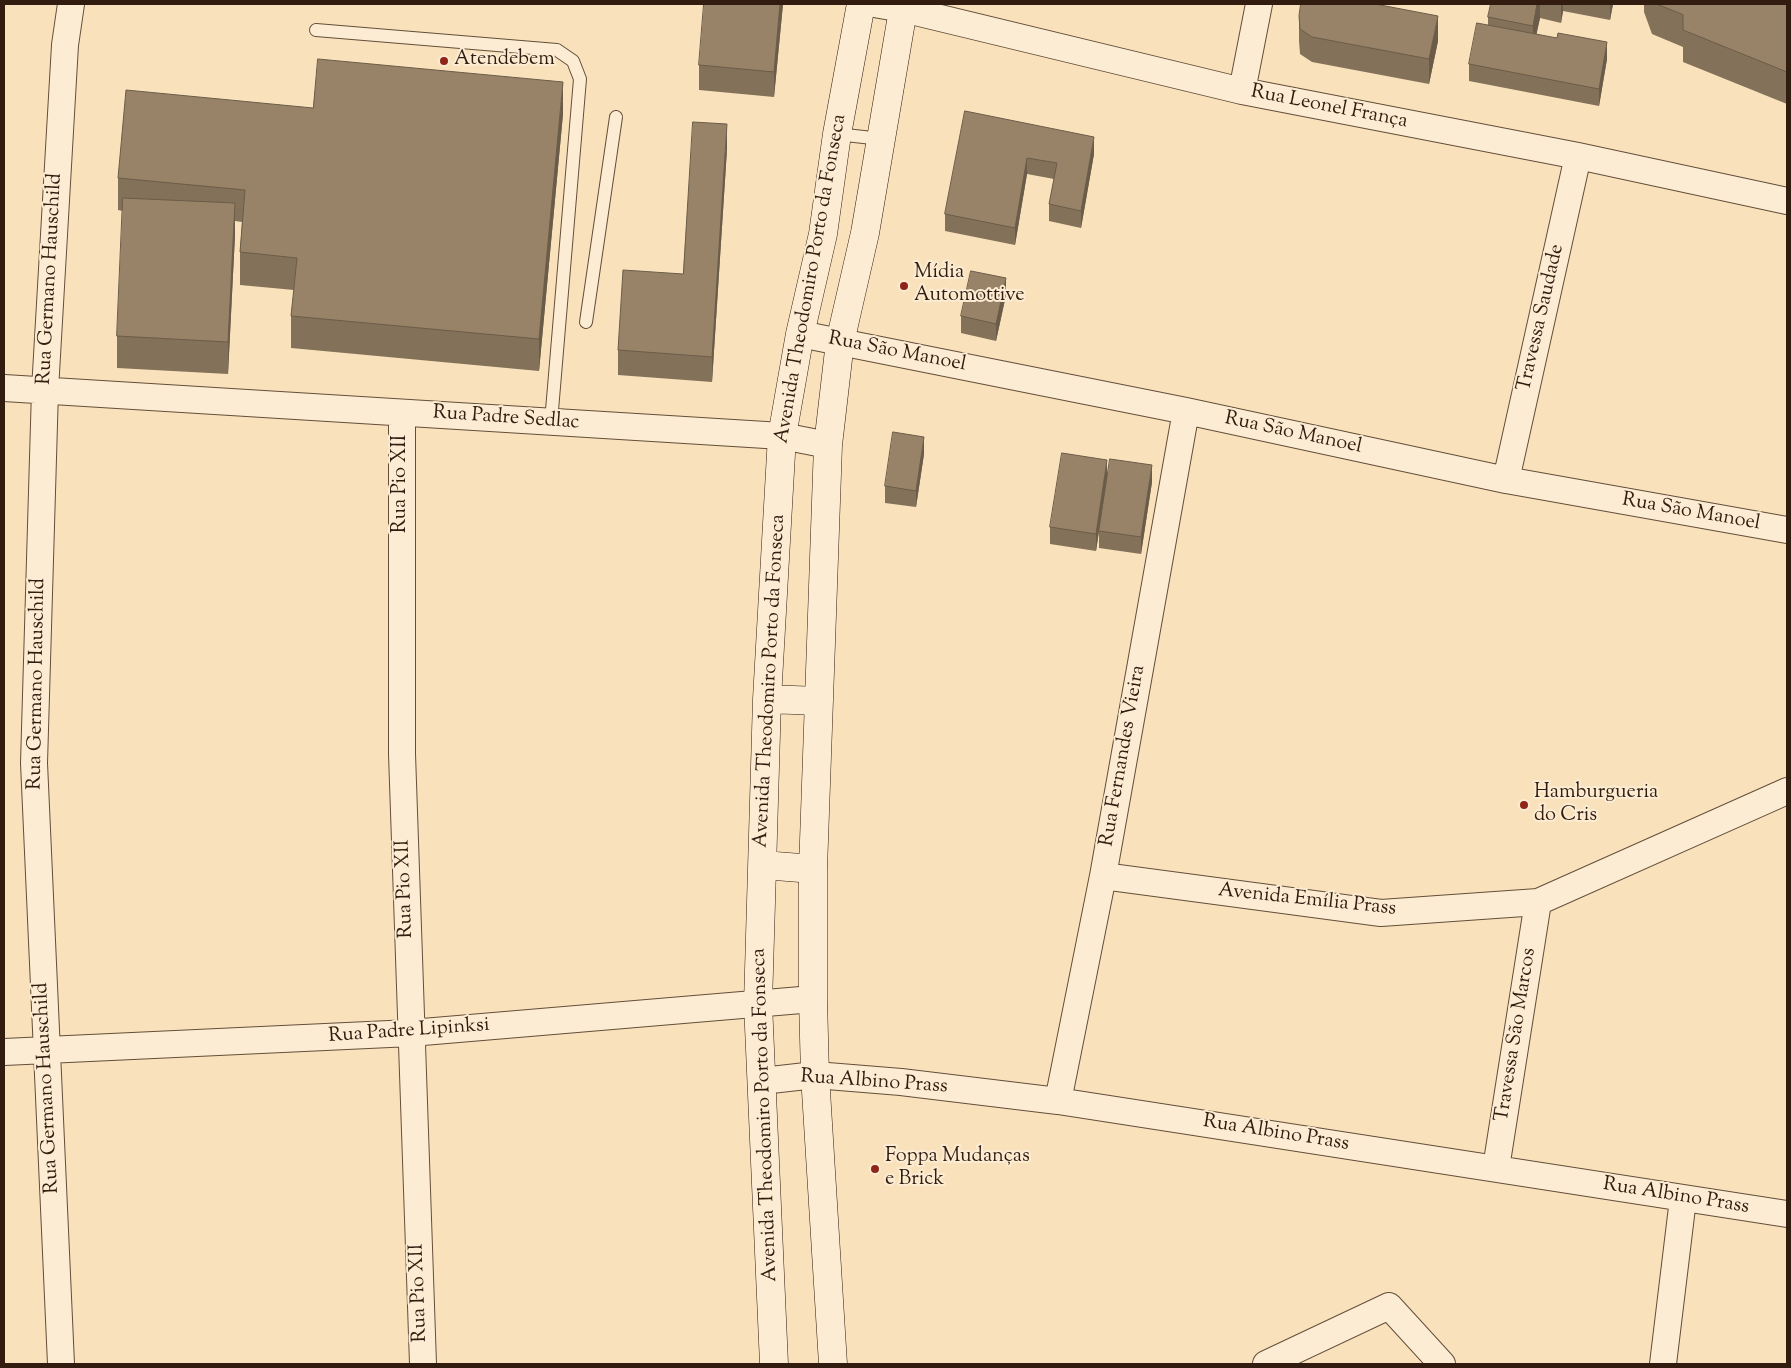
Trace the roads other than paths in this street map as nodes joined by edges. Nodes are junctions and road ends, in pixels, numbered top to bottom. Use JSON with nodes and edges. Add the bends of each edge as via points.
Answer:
{"nodes":[{"id":1,"x":71,"y":4,"type":"edge"},
{"id":2,"x":860,"y":4,"type":"edge"},
{"id":3,"x":874,"y":4,"type":"edge"},
{"id":4,"x":1259,"y":4,"type":"edge"},
{"id":5,"x":903,"y":6,"type":"edge"},
{"id":6,"x":316,"y":30,"type":"dead end"},
{"id":7,"x":1242,"y":91,"type":"junction"},
{"id":8,"x":616,"y":117,"type":"dead end"},
{"id":9,"x":837,"y":134,"type":"junction"},
{"id":10,"x":881,"y":139,"type":"junction"},
{"id":11,"x":1578,"y":156,"type":"junction"},
{"id":12,"x":1787,"y":201,"type":"edge"},
{"id":13,"x":586,"y":322,"type":"dead end"},
{"id":14,"x":800,"y":334,"type":"junction"},
{"id":15,"x":840,"y":342,"type":"junction"},
{"id":16,"x":4,"y":388,"type":"edge"},
{"id":17,"x":45,"y":390,"type":"junction"},
{"id":18,"x":1186,"y":411,"type":"junction"},
{"id":19,"x":402,"y":413,"type":"junction"},
{"id":20,"x":551,"y":422,"type":"junction"},
{"id":21,"x":782,"y":436,"type":"junction"},
{"id":22,"x":828,"y":445,"type":"junction"},
{"id":23,"x":1506,"y":480,"type":"junction"},
{"id":24,"x":1787,"y":530,"type":"edge"},
{"id":25,"x":767,"y":700,"type":"junction"},
{"id":26,"x":819,"y":701,"type":"junction"},
{"id":27,"x":1787,"y":791,"type":"edge"},
{"id":28,"x":763,"y":865,"type":"junction"},
{"id":29,"x":813,"y":869,"type":"junction"},
{"id":30,"x":1103,"y":876,"type":"junction"},
{"id":31,"x":1538,"y":902,"type":"junction"},
{"id":32,"x":813,"y":998,"type":"junction"},
{"id":33,"x":758,"y":1004,"type":"junction"},
{"id":34,"x":411,"y":1033,"type":"junction"},
{"id":35,"x":46,"y":1051,"type":"junction"},
{"id":36,"x":4,"y":1052,"type":"edge"},
{"id":37,"x":816,"y":1075,"type":"junction"},
{"id":38,"x":762,"y":1081,"type":"junction"},
{"id":39,"x":1058,"y":1101,"type":"junction"},
{"id":40,"x":1496,"y":1168,"type":"junction"},
{"id":41,"x":1683,"y":1199,"type":"junction"},
{"id":42,"x":1787,"y":1214,"type":"edge"},
{"id":43,"x":61,"y":1364,"type":"edge"},
{"id":44,"x":423,"y":1364,"type":"edge"},
{"id":45,"x":774,"y":1364,"type":"edge"},
{"id":46,"x":832,"y":1364,"type":"edge"},
{"id":47,"x":1266,"y":1364,"type":"edge"},
{"id":48,"x":1442,"y":1364,"type":"edge"},
{"id":49,"x":1663,"y":1364,"type":"edge"}],
"edges":[{"from":1,"to":17,"type":"street","name":"Rua Germano Hauschild","via":[[64,46]]},
{"from":2,"to":9,"type":"main road","name":"Avenida Theodomiro Porto da Fonseca"},
{"from":3,"to":5,"type":"street","name":"Rua Leonel França"},
{"from":4,"to":7,"type":"street"},
{"from":5,"to":7,"type":"street","name":"Rua Leonel França"},
{"from":5,"to":10,"type":"main road","name":"Avenida Theodomiro Porto da Fonseca"},
{"from":6,"to":20,"type":"lane","via":[[557,50],[573,61],[580,79]]},
{"from":7,"to":11,"type":"street","name":"Rua Leonel França"},
{"from":8,"to":13,"type":"lane"},
{"from":9,"to":10,"type":"lane"},
{"from":9,"to":14,"type":"main road","name":"Avenida Theodomiro Porto da Fonseca","via":[[823,234]]},
{"from":10,"to":15,"type":"main road","name":"Avenida Theodomiro Porto da Fonseca","via":[[865,233]]},
{"from":11,"to":12,"type":"street","name":"Rua Leonel França"},
{"from":11,"to":23,"type":"street","name":"Travessa Saudade"},
{"from":14,"to":15,"type":"street","name":"Rua São Manoel"},
{"from":14,"to":21,"type":"main road","name":"Avenida Theodomiro Porto da Fonseca"},
{"from":15,"to":18,"type":"street","name":"Rua São Manoel"},
{"from":15,"to":22,"type":"main road","name":"Avenida Theodomiro Porto da Fonseca"},
{"from":16,"to":17,"type":"street","name":"Rua Padre Sedlac"},
{"from":17,"to":19,"type":"street","name":"Rua Padre Sedlac"},
{"from":17,"to":35,"type":"street","name":"Rua Germano Hauschild","via":[[34,763]]},
{"from":18,"to":23,"type":"street","name":"Rua São Manoel"},
{"from":18,"to":30,"type":"street","name":"Rua Fernandes Vieira"},
{"from":19,"to":20,"type":"street","name":"Rua Padre Sedlac"},
{"from":19,"to":34,"type":"street","name":"Rua Pio XII","via":[[402,754]]},
{"from":20,"to":21,"type":"street","name":"Rua Padre Sedlac"},
{"from":21,"to":22,"type":"street","name":"Rua Padre Sedlac"},
{"from":21,"to":25,"type":"main road","name":"Avenida Theodomiro Porto da Fonseca"},
{"from":22,"to":26,"type":"main road","name":"Avenida Theodomiro Porto da Fonseca"},
{"from":23,"to":24,"type":"street","name":"Rua São Manoel"},
{"from":25,"to":26,"type":"main road"},
{"from":25,"to":28,"type":"main road","name":"Avenida Theodomiro Porto da Fonseca"},
{"from":26,"to":29,"type":"main road","name":"Avenida Theodomiro Porto da Fonseca"},
{"from":27,"to":31,"type":"street","name":"Avenida Emília Prass"},
{"from":28,"to":29,"type":"main road"},
{"from":28,"to":33,"type":"main road","name":"Avenida Theodomiro Porto da Fonseca"},
{"from":29,"to":32,"type":"main road","name":"Avenida Theodomiro Porto da Fonseca"},
{"from":30,"to":31,"type":"street","name":"Avenida Emília Prass","via":[[1381,913]]},
{"from":30,"to":39,"type":"street","name":"Rua Fernandes Vieira"},
{"from":31,"to":40,"type":"street","name":"Travessa São Marcos"},
{"from":32,"to":33,"type":"street","name":"Rua Padre Lipinksi"},
{"from":32,"to":37,"type":"main road","name":"Avenida Theodomiro Porto da Fonseca"},
{"from":33,"to":34,"type":"street","name":"Rua Padre Lipinksi"},
{"from":33,"to":38,"type":"main road","name":"Avenida Theodomiro Porto da Fonseca"},
{"from":34,"to":35,"type":"street","name":"Rua Padre Lipinksi"},
{"from":34,"to":44,"type":"street","name":"Rua Pio XII"},
{"from":35,"to":36,"type":"street","name":"Rua Padre Lipinksi"},
{"from":35,"to":43,"type":"street","name":"Rua Germano Hauschild"},
{"from":37,"to":38,"type":"street","name":"Rua Albino Prass"},
{"from":37,"to":39,"type":"street","name":"Rua Albino Prass"},
{"from":37,"to":46,"type":"main road","name":"Avenida Theodomiro Porto da Fonseca"},
{"from":38,"to":45,"type":"main road","name":"Avenida Theodomiro Porto da Fonseca"},
{"from":39,"to":40,"type":"street","name":"Rua Albino Prass"},
{"from":40,"to":41,"type":"street","name":"Rua Albino Prass"},
{"from":41,"to":42,"type":"street","name":"Rua Albino Prass"},
{"from":41,"to":49,"type":"street"},
{"from":47,"to":48,"type":"street","via":[[1389,1306]]}]}
